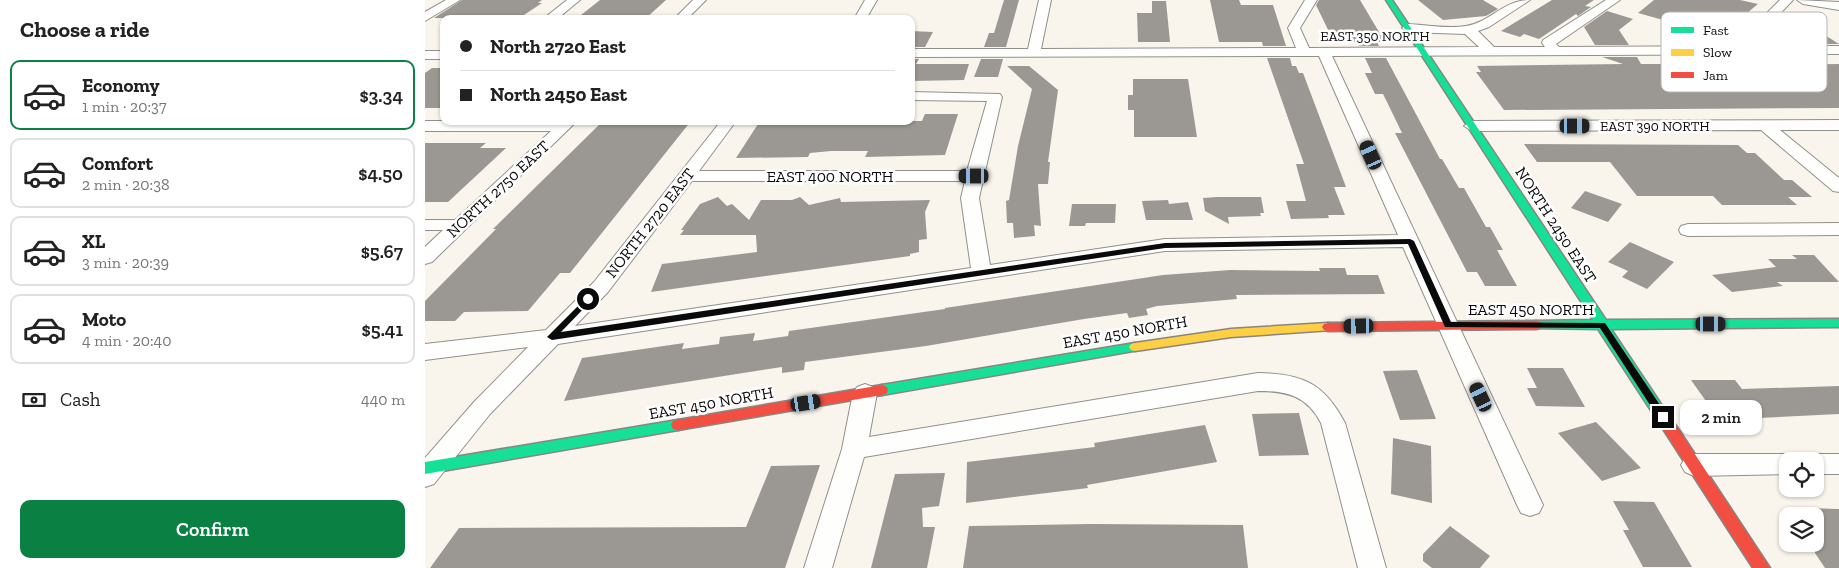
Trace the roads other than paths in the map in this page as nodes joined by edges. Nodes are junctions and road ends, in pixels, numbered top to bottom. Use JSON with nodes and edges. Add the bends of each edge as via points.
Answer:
{"nodes":[{"id":1,"x":454,"y":0,"type":"edge"},
{"id":2,"x":574,"y":0,"type":"edge"},
{"id":3,"x":699,"y":0,"type":"edge"},
{"id":4,"x":871,"y":0,"type":"edge"},
{"id":5,"x":1045,"y":0,"type":"edge"},
{"id":6,"x":1311,"y":0,"type":"edge"},
{"id":7,"x":1389,"y":0,"type":"edge"},
{"id":8,"x":1507,"y":0,"type":"edge"},
{"id":9,"x":1524,"y":0,"type":"edge"},
{"id":10,"x":1614,"y":0,"type":"edge"},
{"id":11,"x":1787,"y":0,"type":"edge"},
{"id":12,"x":1803,"y":0,"type":"edge"},
{"id":13,"x":1839,"y":6,"type":"edge"},
{"id":14,"x":1775,"y":12,"type":"edge"},
{"id":15,"x":554,"y":15,"type":"edge"},
{"id":16,"x":683,"y":15,"type":"edge"},
{"id":17,"x":862,"y":15,"type":"edge"},
{"id":18,"x":425,"y":18,"type":"edge"},
{"id":19,"x":1408,"y":28,"type":"junction"},
{"id":20,"x":1467,"y":30,"type":"junction"},
{"id":21,"x":1661,"y":51,"type":"edge"},
{"id":22,"x":1304,"y":52,"type":"junction"},
{"id":23,"x":1324,"y":52,"type":"junction"},
{"id":24,"x":1423,"y":52,"type":"junction"},
{"id":25,"x":1491,"y":52,"type":"junction"},
{"id":26,"x":1556,"y":52,"type":"junction"},
{"id":27,"x":915,"y":53,"type":"edge"},
{"id":28,"x":1034,"y":53,"type":"junction"},
{"id":29,"x":425,"y":55,"type":"edge"},
{"id":30,"x":440,"y":55,"type":"edge"},
{"id":31,"x":915,"y":96,"type":"edge"},
{"id":32,"x":496,"y":125,"type":"edge"},
{"id":33,"x":567,"y":125,"type":"edge"},
{"id":34,"x":726,"y":125,"type":"edge"},
{"id":35,"x":1839,"y":125,"type":"edge"},
{"id":36,"x":425,"y":126,"type":"edge"},
{"id":37,"x":1472,"y":126,"type":"junction"},
{"id":38,"x":1766,"y":126,"type":"junction"},
{"id":39,"x":687,"y":176,"type":"junction"},
{"id":40,"x":974,"y":176,"type":"junction"},
{"id":41,"x":1839,"y":187,"type":"edge"},
{"id":42,"x":425,"y":225,"type":"edge"},
{"id":43,"x":460,"y":225,"type":"junction"},
{"id":44,"x":1839,"y":229,"type":"edge"},
{"id":45,"x":1688,"y":230,"type":"dead end"},
{"id":46,"x":1410,"y":241,"type":"junction"},
{"id":47,"x":425,"y":258,"type":"edge"},
{"id":48,"x":981,"y":273,"type":"junction"},
{"id":49,"x":1839,"y":323,"type":"edge"},
{"id":50,"x":1449,"y":325,"type":"junction"},
{"id":51,"x":1602,"y":325,"type":"junction"},
{"id":52,"x":552,"y":337,"type":"junction"},
{"id":53,"x":425,"y":352,"type":"edge"},
{"id":54,"x":865,"y":393,"type":"junction"},
{"id":55,"x":853,"y":448,"type":"junction"},
{"id":56,"x":1779,"y":464,"type":"edge"},
{"id":57,"x":1824,"y":464,"type":"edge"},
{"id":58,"x":1839,"y":464,"type":"edge"},
{"id":59,"x":1694,"y":465,"type":"junction"},
{"id":60,"x":428,"y":470,"type":"edge"},
{"id":61,"x":1531,"y":505,"type":"dead end"},
{"id":62,"x":818,"y":568,"type":"edge"},
{"id":63,"x":1372,"y":568,"type":"edge"},
{"id":64,"x":1762,"y":568,"type":"edge"}],
"edges":[{"from":1,"to":18,"type":"street"},
{"from":2,"to":15,"type":"street"},
{"from":3,"to":16,"type":"street"},
{"from":4,"to":17,"type":"street"},
{"from":5,"to":28,"type":"street"},
{"from":6,"to":22,"type":"street","via":[[1294,28]]},
{"from":7,"to":19,"type":"street","name":"NORTH 2450 EAST"},
{"from":8,"to":20,"type":"street","via":[[1468,23]]},
{"from":9,"to":20,"type":"street","via":[[1485,24]]},
{"from":10,"to":26,"type":"street","via":[[1548,43]]},
{"from":11,"to":14,"type":"street"},
{"from":12,"to":13,"type":"street"},
{"from":19,"to":20,"type":"street"},
{"from":19,"to":24,"type":"street","name":"NORTH 2450 EAST"},
{"from":20,"to":25,"type":"street"},
{"from":21,"to":26,"type":"street","name":"EAST 350 NORTH"},
{"from":22,"to":23,"type":"street","name":"EAST 350 NORTH"},
{"from":22,"to":28,"type":"street","name":"EAST 350 NORTH"},
{"from":23,"to":24,"type":"street","name":"EAST 350 NORTH"},
{"from":23,"to":46,"type":"street"},
{"from":24,"to":25,"type":"street","name":"EAST 350 NORTH"},
{"from":24,"to":37,"type":"street","name":"NORTH 2450 EAST"},
{"from":25,"to":26,"type":"street","name":"EAST 350 NORTH"},
{"from":27,"to":28,"type":"street","name":"EAST 350 NORTH"},
{"from":29,"to":30,"type":"street"},
{"from":31,"to":40,"type":"street","via":[[995,96]]},
{"from":32,"to":36,"type":"street"},
{"from":33,"to":43,"type":"street","name":"NORTH 2750 EAST"},
{"from":34,"to":39,"type":"street","name":"NORTH 2720 EAST"},
{"from":35,"to":38,"type":"street","name":"EAST 390 NORTH"},
{"from":37,"to":38,"type":"street","name":"EAST 390 NORTH"},
{"from":37,"to":51,"type":"street","name":"NORTH 2450 EAST"},
{"from":38,"to":41,"type":"street"},
{"from":39,"to":40,"type":"street","name":"EAST 400 NORTH"},
{"from":39,"to":52,"type":"street","name":"NORTH 2720 EAST","via":[[601,287]]},
{"from":40,"to":48,"type":"street","via":[[970,198]]},
{"from":42,"to":43,"type":"street"},
{"from":43,"to":47,"type":"street","name":"NORTH 2750 EAST"},
{"from":44,"to":45,"type":"street"},
{"from":46,"to":48,"type":"street","via":[[1165,245]]},
{"from":46,"to":50,"type":"street"},
{"from":48,"to":52,"type":"street"},
{"from":49,"to":51,"type":"street","name":"EAST 450 NORTH"},
{"from":50,"to":51,"type":"street","name":"EAST 450 NORTH"},
{"from":50,"to":54,"type":"street","name":"EAST 450 NORTH","via":[[1287,327],[1207,335]]},
{"from":50,"to":61,"type":"street"},
{"from":51,"to":59,"type":"street","name":"NORTH 2450 EAST"},
{"from":52,"to":53,"type":"street"},
{"from":52,"to":60,"type":"street","name":"NORTH 2720 EAST","via":[[482,408]]},
{"from":54,"to":55,"type":"street"},
{"from":54,"to":60,"type":"street","name":"EAST 450 NORTH"},
{"from":55,"to":62,"type":"street"},
{"from":55,"to":63,"type":"street","via":[[1258,382],[1299,386],[1315,396],[1333,423]]},
{"from":56,"to":59,"type":"street"},
{"from":57,"to":58,"type":"street"},
{"from":59,"to":64,"type":"street","name":"NORTH 2450 EAST"}]}
